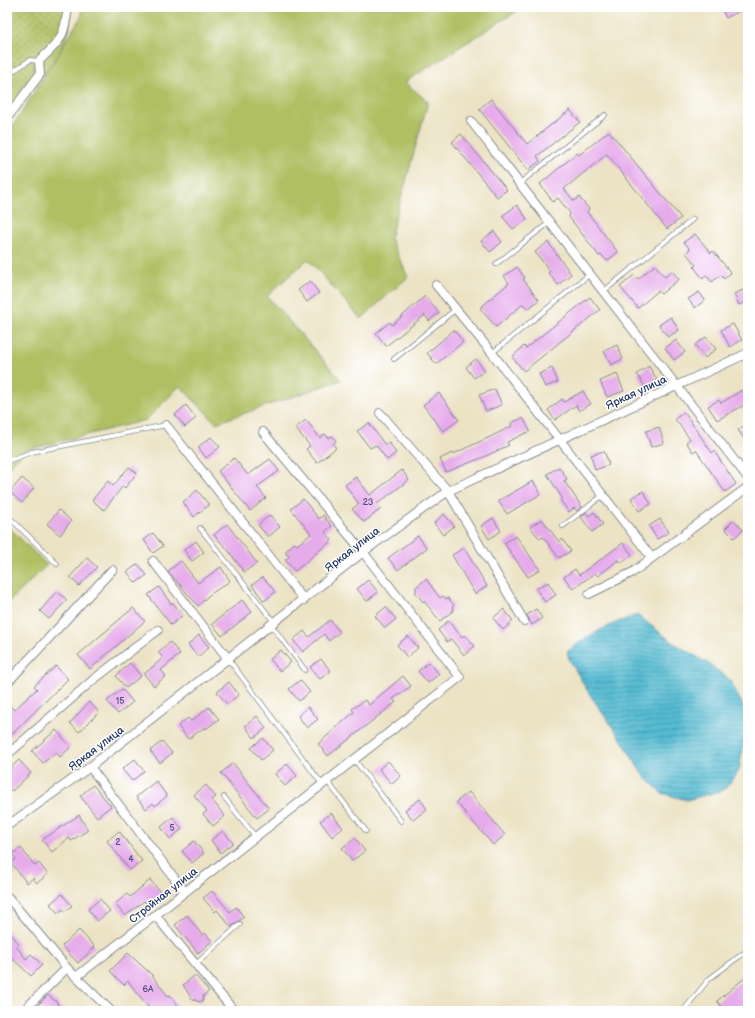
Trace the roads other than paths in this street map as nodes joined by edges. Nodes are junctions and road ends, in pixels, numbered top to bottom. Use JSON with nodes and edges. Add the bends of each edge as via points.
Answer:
{"nodes":[{"id":1,"x":68,"y":7,"type":"edge"},
{"id":2,"x":39,"y":61,"type":"junction"},
{"id":3,"x":7,"y":75,"type":"edge"},
{"id":4,"x":605,"y":115,"type":"dead end"},
{"id":5,"x":7,"y":118,"type":"edge"},
{"id":6,"x":471,"y":121,"type":"dead end"},
{"id":7,"x":520,"y":183,"type":"junction"},
{"id":8,"x":693,"y":219,"type":"dead end"},
{"id":9,"x":550,"y":222,"type":"junction"},
{"id":10,"x":496,"y":264,"type":"dead end"},
{"id":11,"x":591,"y":274,"type":"junction"},
{"id":12,"x":436,"y":285,"type":"dead end"},
{"id":13,"x":604,"y":291,"type":"junction"},
{"id":14,"x":456,"y":309,"type":"junction"},
{"id":15,"x":492,"y":353,"type":"junction"},
{"id":16,"x":748,"y":353,"type":"edge"},
{"id":17,"x":394,"y":359,"type":"dead end"},
{"id":18,"x":678,"y":385,"type":"junction"},
{"id":19,"x":380,"y":413,"type":"dead end"},
{"id":20,"x":166,"y":424,"type":"joint"},
{"id":21,"x":263,"y":432,"type":"dead end"},
{"id":22,"x":558,"y":440,"type":"junction"},
{"id":23,"x":7,"y":461,"type":"edge"},
{"id":24,"x":748,"y":478,"type":"edge"},
{"id":25,"x":748,"y":487,"type":"edge"},
{"id":26,"x":448,"y":491,"type":"junction"},
{"id":27,"x":602,"y":496,"type":"junction"},
{"id":28,"x":7,"y":515,"type":"edge"},
{"id":29,"x":563,"y":526,"type":"dead end"},
{"id":30,"x":200,"y":528,"type":"dead end"},
{"id":31,"x":363,"y":552,"type":"junction"},
{"id":32,"x":652,"y":558,"type":"junction"},
{"id":33,"x":153,"y":561,"type":"dead end"},
{"id":34,"x":57,"y":564,"type":"dead end"},
{"id":35,"x":112,"y":570,"type":"dead end"},
{"id":36,"x":589,"y":594,"type":"dead end"},
{"id":37,"x":304,"y":600,"type":"junction"},
{"id":38,"x":524,"y":621,"type":"dead end"},
{"id":39,"x":273,"y":625,"type":"junction"},
{"id":40,"x":158,"y":630,"type":"dead end"},
{"id":41,"x":229,"y":660,"type":"junction"},
{"id":42,"x":305,"y":670,"type":"dead end"},
{"id":43,"x":7,"y":682,"type":"edge"},
{"id":44,"x":7,"y":755,"type":"edge"},
{"id":45,"x":354,"y":759,"type":"junction"},
{"id":46,"x":90,"y":767,"type":"junction"},
{"id":47,"x":324,"y":782,"type":"junction"},
{"id":48,"x":224,"y":797,"type":"dead end"},
{"id":49,"x":401,"y":821,"type":"dead end"},
{"id":50,"x":7,"y":826,"type":"edge"},
{"id":51,"x":366,"y":831,"type":"dead end"},
{"id":52,"x":255,"y":836,"type":"junction"},
{"id":53,"x":185,"y":892,"type":"junction"},
{"id":54,"x":7,"y":896,"type":"edge"},
{"id":55,"x":155,"y":915,"type":"junction"},
{"id":56,"x":240,"y":924,"type":"dead end"},
{"id":57,"x":748,"y":950,"type":"edge"},
{"id":58,"x":196,"y":964,"type":"junction"},
{"id":59,"x":67,"y":968,"type":"junction"},
{"id":60,"x":76,"y":977,"type":"junction"},
{"id":61,"x":23,"y":1011,"type":"edge"},
{"id":62,"x":111,"y":1011,"type":"edge"},
{"id":63,"x":234,"y":1011,"type":"edge"},
{"id":64,"x":682,"y":1011,"type":"edge"}],
"edges":[{"from":1,"to":2,"type":"street","via":[[65,31],[58,43]]},
{"from":2,"to":3,"type":"lane","via":[[30,60]]},
{"from":2,"to":5,"type":"street","via":[[40,74]]},
{"from":4,"to":7,"type":"lane"},
{"from":6,"to":7,"type":"street"},
{"from":7,"to":9,"type":"street"},
{"from":8,"to":13,"type":"lane"},
{"from":9,"to":10,"type":"lane"},
{"from":9,"to":11,"type":"street"},
{"from":11,"to":13,"type":"street"},
{"from":11,"to":15,"type":"lane"},
{"from":12,"to":14,"type":"street"},
{"from":13,"to":18,"type":"street"},
{"from":14,"to":15,"type":"street"},
{"from":14,"to":17,"type":"lane"},
{"from":15,"to":22,"type":"street"},
{"from":16,"to":18,"type":"street","name":"Яркая улица"},
{"from":18,"to":22,"type":"street","name":"Яркая улица"},
{"from":18,"to":24,"type":"street"},
{"from":19,"to":26,"type":"street"},
{"from":20,"to":23,"type":"lane","via":[[32,452]]},
{"from":20,"to":37,"type":"street"},
{"from":21,"to":31,"type":"street"},
{"from":22,"to":26,"type":"street","name":"Яркая улица"},
{"from":22,"to":27,"type":"street"},
{"from":25,"to":32,"type":"street"},
{"from":26,"to":31,"type":"street","name":"Яркая улица"},
{"from":26,"to":38,"type":"street"},
{"from":27,"to":29,"type":"lane"},
{"from":27,"to":32,"type":"street"},
{"from":28,"to":34,"type":"lane"},
{"from":30,"to":39,"type":"lane"},
{"from":31,"to":37,"type":"street","name":"Яркая улица"},
{"from":31,"to":45,"type":"street","name":"Стройная улица","via":[[460,677]]},
{"from":32,"to":36,"type":"street","via":[[634,572]]},
{"from":33,"to":41,"type":"street"},
{"from":35,"to":43,"type":"street"},
{"from":37,"to":39,"type":"street","name":"Яркая улица"},
{"from":39,"to":41,"type":"street","name":"Яркая улица"},
{"from":39,"to":42,"type":"lane"},
{"from":40,"to":44,"type":"street","via":[[93,680]]},
{"from":41,"to":46,"type":"street","name":"Яркая улица"},
{"from":41,"to":47,"type":"lane"},
{"from":45,"to":47,"type":"street","name":"Стройная улица"},
{"from":45,"to":49,"type":"lane"},
{"from":46,"to":50,"type":"street","name":"Яркая улица"},
{"from":46,"to":53,"type":"street"},
{"from":47,"to":51,"type":"lane"},
{"from":47,"to":52,"type":"street","name":"Стройная улица"},
{"from":48,"to":52,"type":"lane"},
{"from":52,"to":53,"type":"street","name":"Стройная улица"},
{"from":53,"to":55,"type":"street","name":"Стройная улица"},
{"from":54,"to":59,"type":"street"},
{"from":55,"to":58,"type":"street"},
{"from":55,"to":60,"type":"street","name":"Стройная улица"},
{"from":56,"to":58,"type":"lane"},
{"from":57,"to":64,"type":"lane","via":[[709,979]]},
{"from":58,"to":63,"type":"street"},
{"from":59,"to":60,"type":"street"},
{"from":59,"to":61,"type":"street"},
{"from":60,"to":62,"type":"street"}]}
